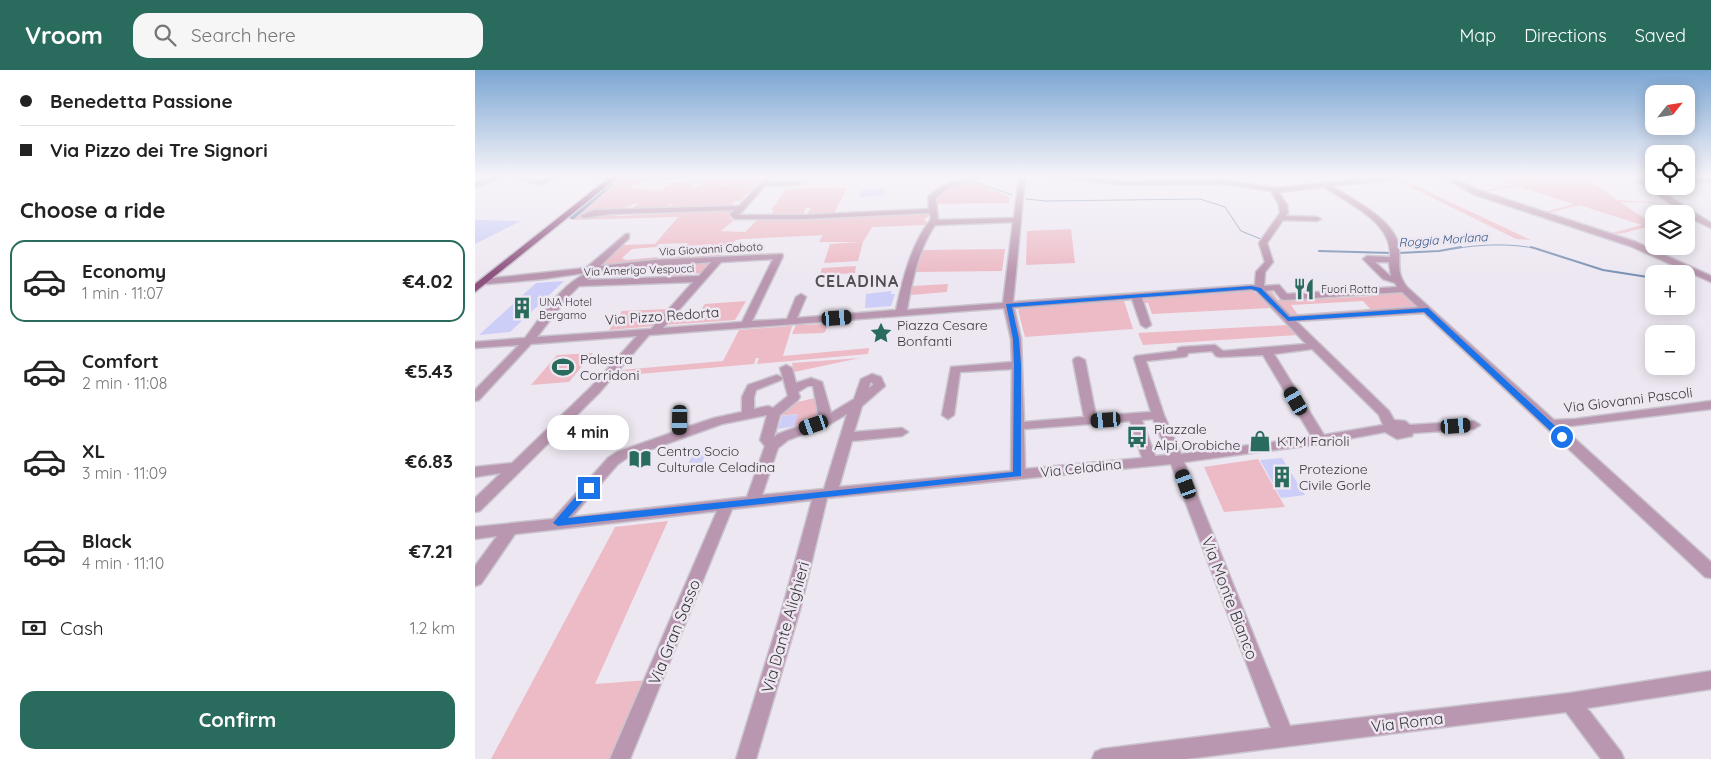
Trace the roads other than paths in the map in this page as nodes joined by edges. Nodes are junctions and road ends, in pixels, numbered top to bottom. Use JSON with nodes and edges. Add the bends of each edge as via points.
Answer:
{"nodes":[{"id":1,"x":575,"y":209,"type":"edge"},
{"id":2,"x":702,"y":209,"type":"edge"},
{"id":3,"x":739,"y":209,"type":"edge"},
{"id":4,"x":1018,"y":209,"type":"edge"},
{"id":5,"x":1284,"y":209,"type":"edge"},
{"id":6,"x":1360,"y":209,"type":"edge"},
{"id":7,"x":1527,"y":209,"type":"edge"},
{"id":8,"x":1685,"y":209,"type":"edge"},
{"id":9,"x":934,"y":211,"type":"joint"},
{"id":10,"x":608,"y":212,"type":"dead end"},
{"id":11,"x":1281,"y":218,"type":"junction"},
{"id":12,"x":1317,"y":219,"type":"dead end"},
{"id":13,"x":1017,"y":220,"type":"junction"},
{"id":14,"x":933,"y":223,"type":"junction"},
{"id":15,"x":1711,"y":226,"type":"edge"},
{"id":16,"x":626,"y":236,"type":"dead end"},
{"id":17,"x":1393,"y":257,"type":"junction"},
{"id":18,"x":719,"y":259,"type":"junction"},
{"id":19,"x":1263,"y":269,"type":"junction"},
{"id":20,"x":588,"y":272,"type":"junction"},
{"id":21,"x":701,"y":279,"type":"junction"},
{"id":22,"x":1711,"y":279,"type":"edge"},
{"id":23,"x":487,"y":280,"type":"junction"},
{"id":24,"x":1401,"y":285,"type":"junction"},
{"id":25,"x":1276,"y":287,"type":"junction"},
{"id":26,"x":1259,"y":289,"type":"junction"},
{"id":27,"x":475,"y":290,"type":"edge"},
{"id":28,"x":1136,"y":296,"type":"junction"},
{"id":29,"x":801,"y":297,"type":"dead end"},
{"id":30,"x":1008,"y":305,"type":"junction"},
{"id":31,"x":1425,"y":310,"type":"junction"},
{"id":32,"x":901,"y":313,"type":"junction"},
{"id":33,"x":1288,"y":319,"type":"junction"},
{"id":34,"x":791,"y":321,"type":"junction"},
{"id":35,"x":746,"y":324,"type":"junction"},
{"id":36,"x":1146,"y":325,"type":"dead end"},
{"id":37,"x":650,"y":332,"type":"junction"},
{"id":38,"x":527,"y":341,"type":"junction"},
{"id":39,"x":475,"y":345,"type":"edge"},
{"id":40,"x":1314,"y":346,"type":"junction"},
{"id":41,"x":1269,"y":351,"type":"junction"},
{"id":42,"x":1079,"y":360,"type":"dead end"},
{"id":43,"x":1018,"y":365,"type":"junction"},
{"id":44,"x":786,"y":368,"type":"dead end"},
{"id":45,"x":777,"y":378,"type":"dead end"},
{"id":46,"x":792,"y":391,"type":"junction"},
{"id":47,"x":475,"y":397,"type":"edge"},
{"id":48,"x":1711,"y":405,"type":"edge"},
{"id":49,"x":680,"y":410,"type":"dead end"},
{"id":50,"x":774,"y":413,"type":"junction"},
{"id":51,"x":748,"y":414,"type":"junction"},
{"id":52,"x":948,"y":415,"type":"dead end"},
{"id":53,"x":1158,"y":415,"type":"junction"},
{"id":54,"x":1135,"y":417,"type":"junction"},
{"id":55,"x":826,"y":421,"type":"junction"},
{"id":56,"x":851,"y":421,"type":"junction"},
{"id":57,"x":1091,"y":421,"type":"junction"},
{"id":58,"x":1548,"y":424,"type":"junction"},
{"id":59,"x":1474,"y":425,"type":"dead end"},
{"id":60,"x":1017,"y":426,"type":"junction"},
{"id":61,"x":1388,"y":426,"type":"junction"},
{"id":62,"x":902,"y":432,"type":"dead end"},
{"id":63,"x":681,"y":434,"type":"junction"},
{"id":64,"x":846,"y":437,"type":"junction"},
{"id":65,"x":1320,"y":440,"type":"junction"},
{"id":66,"x":773,"y":446,"type":"junction"},
{"id":67,"x":1175,"y":459,"type":"junction"},
{"id":68,"x":1150,"y":461,"type":"junction"},
{"id":69,"x":516,"y":468,"type":"junction"},
{"id":70,"x":475,"y":472,"type":"edge"},
{"id":71,"x":1018,"y":474,"type":"junction"},
{"id":72,"x":825,"y":494,"type":"junction"},
{"id":73,"x":753,"y":502,"type":"junction"},
{"id":74,"x":727,"y":504,"type":"junction"},
{"id":75,"x":475,"y":507,"type":"edge"},
{"id":76,"x":558,"y":523,"type":"junction"},
{"id":77,"x":510,"y":529,"type":"junction"},
{"id":78,"x":475,"y":533,"type":"edge"},
{"id":79,"x":1711,"y":572,"type":"edge"},
{"id":80,"x":475,"y":579,"type":"edge"},
{"id":81,"x":1711,"y":680,"type":"edge"},
{"id":82,"x":1570,"y":702,"type":"junction"},
{"id":83,"x":1284,"y":737,"type":"junction"},
{"id":84,"x":620,"y":759,"type":"edge"},
{"id":85,"x":745,"y":759,"type":"edge"},
{"id":86,"x":1102,"y":759,"type":"edge"},
{"id":87,"x":1614,"y":759,"type":"edge"}],
"edges":[{"from":1,"to":23,"type":"main road"},
{"from":2,"to":10,"type":"street"},
{"from":3,"to":9,"type":"street","via":[[735,217]]},
{"from":4,"to":13,"type":"street"},
{"from":5,"to":11,"type":"street"},
{"from":6,"to":17,"type":"street","via":[[1385,227],[1392,237]]},
{"from":7,"to":22,"type":"street","via":[[1633,244]]},
{"from":8,"to":15,"type":"street"},
{"from":9,"to":14,"type":"street"},
{"from":11,"to":12,"type":"street"},
{"from":11,"to":19,"type":"street","via":[[1263,243],[1269,262]]},
{"from":13,"to":14,"type":"street"},
{"from":13,"to":30,"type":"street"},
{"from":14,"to":32,"type":"street","via":[[908,274]]},
{"from":16,"to":20,"type":"street"},
{"from":17,"to":24,"type":"street","via":[[1394,277]]},
{"from":17,"to":24,"type":"street","via":[[1367,259],[1386,277]]},
{"from":18,"to":20,"type":"street","name":"Via Giovanni Caboto"},
{"from":18,"to":21,"type":"street"},
{"from":18,"to":35,"type":"street","name":"Via Giovanni Caboto","via":[[780,257]]},
{"from":19,"to":25,"type":"street"},
{"from":19,"to":26,"type":"street"},
{"from":20,"to":21,"type":"street","name":"Via Amerigo Vespucci"},
{"from":20,"to":23,"type":"street","name":"Via Giovanni Caboto"},
{"from":20,"to":38,"type":"street"},
{"from":21,"to":37,"type":"street"},
{"from":23,"to":27,"type":"main road"},
{"from":24,"to":25,"type":"street","via":[[1284,297]]},
{"from":24,"to":31,"type":"street"},
{"from":25,"to":26,"type":"street","name":"Via Pizzo Redorta"},
{"from":26,"to":28,"type":"street","name":"Via Pizzo Redorta"},
{"from":26,"to":33,"type":"street"},
{"from":28,"to":30,"type":"street","name":"Via Pizzo Redorta"},
{"from":28,"to":36,"type":"street"},
{"from":29,"to":34,"type":"street"},
{"from":30,"to":32,"type":"street","name":"Via Pizzo Redorta"},
{"from":30,"to":43,"type":"street"},
{"from":31,"to":33,"type":"street"},
{"from":31,"to":58,"type":"street"},
{"from":32,"to":34,"type":"street","name":"Via Pizzo Redorta"},
{"from":33,"to":40,"type":"street"},
{"from":34,"to":35,"type":"street","name":"Via Pizzo Redorta"},
{"from":35,"to":37,"type":"street","name":"Via Pizzo Redorta"},
{"from":37,"to":38,"type":"street","name":"Via Pizzo Redorta"},
{"from":37,"to":69,"type":"street"},
{"from":38,"to":39,"type":"street","name":"Via Pizzo Redorta"},
{"from":38,"to":47,"type":"street"},
{"from":40,"to":41,"type":"street"},
{"from":40,"to":61,"type":"street","via":[[1385,414]]},
{"from":41,"to":53,"type":"street","name":"Via Monte Bianco","via":[[1221,354],[1215,348],[1140,358]]},
{"from":41,"to":65,"type":"street"},
{"from":42,"to":57,"type":"street"},
{"from":43,"to":52,"type":"street","via":[[955,369]]},
{"from":43,"to":60,"type":"street"},
{"from":44,"to":46,"type":"street"},
{"from":45,"to":51,"type":"street","via":[[752,386],[747,392]]},
{"from":46,"to":50,"type":"street","via":[[792,400]]},
{"from":46,"to":55,"type":"street","via":[[807,382],[819,384]]},
{"from":48,"to":58,"type":"street","name":"Via Giovanni Pascoli"},
{"from":49,"to":63,"type":"street"},
{"from":50,"to":51,"type":"street","via":[[768,410]]},
{"from":50,"to":66,"type":"street","via":[[767,440]]},
{"from":51,"to":63,"type":"street"},
{"from":53,"to":54,"type":"street"},
{"from":53,"to":67,"type":"street","name":"Via Monte Bianco"},
{"from":54,"to":57,"type":"street"},
{"from":54,"to":68,"type":"street"},
{"from":55,"to":56,"type":"street"},
{"from":55,"to":56,"type":"street","name":"Via Dante Alighieri","via":[[858,402]]},
{"from":55,"to":66,"type":"street","via":[[783,437]]},
{"from":56,"to":64,"type":"street","name":"Via Dante Alighieri"},
{"from":57,"to":60,"type":"street"},
{"from":58,"to":79,"type":"street"},
{"from":59,"to":61,"type":"street","name":"Via Celadina","via":[[1407,429],[1407,433],[1401,435],[1392,433]]},
{"from":60,"to":71,"type":"street"},
{"from":61,"to":65,"type":"street","name":"Via Celadina"},
{"from":62,"to":64,"type":"street"},
{"from":63,"to":76,"type":"street","via":[[613,461]]},
{"from":64,"to":72,"type":"street","name":"Via Dante Alighieri"},
{"from":65,"to":67,"type":"street","name":"Via Celadina"},
{"from":66,"to":73,"type":"street"},
{"from":67,"to":68,"type":"street","name":"Via Celadina"},
{"from":67,"to":83,"type":"street","name":"Via Monte Bianco"},
{"from":68,"to":71,"type":"street","name":"Via Celadina"},
{"from":69,"to":70,"type":"street"},
{"from":69,"to":75,"type":"street"},
{"from":71,"to":72,"type":"street","name":"Via Celadina"},
{"from":72,"to":73,"type":"street","name":"Via Celadina"},
{"from":72,"to":85,"type":"street","name":"Via Dante Alighieri"},
{"from":73,"to":74,"type":"street","name":"Via Celadina"},
{"from":74,"to":76,"type":"street","name":"Via Celadina"},
{"from":74,"to":84,"type":"street","name":"Via Gran Sasso"},
{"from":76,"to":77,"type":"street","name":"Via Celadina"},
{"from":77,"to":78,"type":"street","name":"Via Celadina"},
{"from":77,"to":80,"type":"street"},
{"from":81,"to":82,"type":"street","name":"Via Roma"},
{"from":82,"to":83,"type":"street","name":"Via Roma"},
{"from":82,"to":87,"type":"street"},
{"from":83,"to":86,"type":"street","name":"Via Roma"}]}
